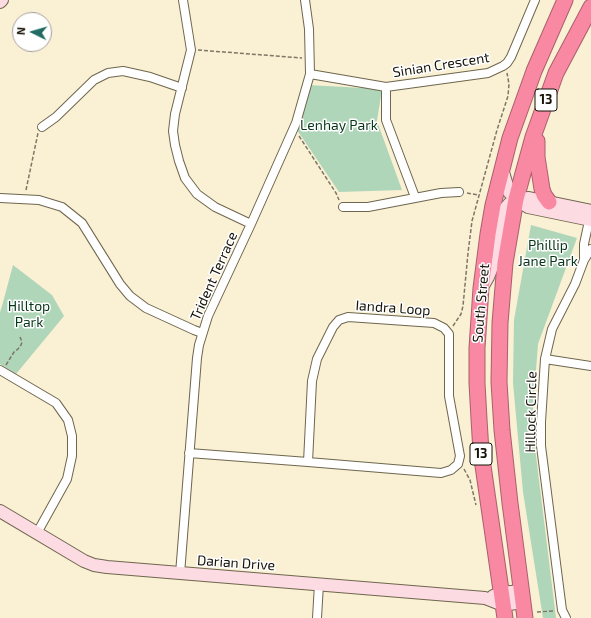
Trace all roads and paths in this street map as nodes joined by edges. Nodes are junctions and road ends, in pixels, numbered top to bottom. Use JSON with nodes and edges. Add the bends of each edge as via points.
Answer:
{"nodes":[{"id":1,"x":183,"y":0,"type":"edge"},
{"id":2,"x":305,"y":0,"type":"edge"},
{"id":3,"x":535,"y":0,"type":"edge"},
{"id":4,"x":565,"y":0,"type":"edge"},
{"id":5,"x":591,"y":7,"type":"edge"},
{"id":6,"x":191,"y":50,"type":"junction"},
{"id":7,"x":310,"y":58,"type":"junction"},
{"id":8,"x":503,"y":66,"type":"junction"},
{"id":9,"x":310,"y":74,"type":"junction"},
{"id":10,"x":386,"y":87,"type":"junction"},
{"id":11,"x":182,"y":88,"type":"junction"},
{"id":12,"x":538,"y":124,"type":"junction"},
{"id":13,"x":42,"y":127,"type":"joint"},
{"id":14,"x":293,"y":132,"type":"junction"},
{"id":15,"x":502,"y":168,"type":"junction"},
{"id":16,"x":459,"y":192,"type":"joint"},
{"id":17,"x":479,"y":195,"type":"junction"},
{"id":18,"x":415,"y":197,"type":"junction"},
{"id":19,"x":0,"y":198,"type":"edge"},
{"id":20,"x":25,"y":199,"type":"junction"},
{"id":21,"x":516,"y":199,"type":"junction"},
{"id":22,"x":548,"y":202,"type":"junction"},
{"id":23,"x":342,"y":207,"type":"joint"},
{"id":24,"x":591,"y":215,"type":"edge"},
{"id":25,"x":251,"y":224,"type":"junction"},
{"id":26,"x":591,"y":249,"type":"edge"},
{"id":27,"x":584,"y":260,"type":"junction"},
{"id":28,"x":481,"y":288,"type":"junction"},
{"id":29,"x":447,"y":332,"type":"junction"},
{"id":30,"x":202,"y":333,"type":"junction"},
{"id":31,"x":20,"y":337,"type":"dead end"},
{"id":32,"x":11,"y":357,"type":"dead end"},
{"id":33,"x":545,"y":359,"type":"junction"},
{"id":34,"x":591,"y":366,"type":"edge"},
{"id":35,"x":0,"y":370,"type":"edge"},
{"id":36,"x":189,"y":453,"type":"junction"},
{"id":37,"x":308,"y":462,"type":"junction"},
{"id":38,"x":0,"y":511,"type":"edge"},
{"id":39,"x":37,"y":533,"type":"junction"},
{"id":40,"x":180,"y":574,"type":"junction"},
{"id":41,"x":319,"y":584,"type":"junction"},
{"id":42,"x":522,"y":597,"type":"junction"},
{"id":43,"x":503,"y":605,"type":"edge"},
{"id":44,"x":564,"y":614,"type":"edge"},
{"id":45,"x":531,"y":615,"type":"edge"},
{"id":46,"x":317,"y":618,"type":"edge"}],
"edges":[{"from":1,"to":6,"type":"street"},
{"from":2,"to":7,"type":"street","name":"Trident Terrace"},
{"from":3,"to":8,"type":"street","name":"Sinian Crescent","via":[[511,57]]},
{"from":4,"to":15,"type":"highway","name":"South Street","number":"13","via":[[534,71]]},
{"from":5,"to":12,"type":"highway","name":"South Street","number":"13","via":[[556,73]]},
{"from":6,"to":7,"type":"path"},
{"from":6,"to":11,"type":"street"},
{"from":7,"to":9,"type":"street","name":"Trident Terrace"},
{"from":8,"to":10,"type":"street","name":"Sinian Crescent","via":[[488,73]]},
{"from":8,"to":17,"type":"path","via":[[509,84],[508,96]]},
{"from":9,"to":10,"type":"street","name":"Sinian Crescent"},
{"from":9,"to":14,"type":"street","name":"Trident Terrace"},
{"from":10,"to":18,"type":"street","via":[[386,120]]},
{"from":11,"to":13,"type":"street","via":[[123,71],[108,73],[94,80]]},
{"from":11,"to":25,"type":"street","via":[[173,131],[177,156],[185,178],[197,194],[215,207]]},
{"from":12,"to":21,"type":"highway","name":"South Street","number":"13"},
{"from":12,"to":22,"type":"highway","via":[[538,170]]},
{"from":13,"to":20,"type":"path","via":[[38,132]]},
{"from":14,"to":23,"type":"path","via":[[303,141]]},
{"from":14,"to":25,"type":"street","name":"Trident Terrace"},
{"from":15,"to":21,"type":"street","via":[[509,192]]},
{"from":15,"to":28,"type":"highway","name":"South Street","number":"13","via":[[489,227]]},
{"from":16,"to":17,"type":"path"},
{"from":16,"to":18,"type":"street"},
{"from":17,"to":29,"type":"path","via":[[472,221],[463,306],[452,328]]},
{"from":18,"to":23,"type":"street","via":[[368,207]]},
{"from":19,"to":20,"type":"street"},
{"from":20,"to":30,"type":"street","via":[[62,207],[82,223],[130,296],[146,308]]},
{"from":21,"to":22,"type":"street","via":[[529,198]]},
{"from":21,"to":24,"type":"street","via":[[528,207]]},
{"from":21,"to":28,"type":"street","via":[[503,211],[494,262]]},
{"from":21,"to":42,"type":"highway","name":"South Street","number":"13","via":[[505,263],[499,382],[502,430]]},
{"from":22,"to":24,"type":"street"},
{"from":24,"to":27,"type":"street","name":"Hillock Circle","via":[[584,244]]},
{"from":25,"to":30,"type":"street","name":"Trident Terrace"},
{"from":26,"to":27,"type":"street","name":"Hillock Circle"},
{"from":27,"to":33,"type":"street","name":"Hillock Circle","via":[[552,329]]},
{"from":28,"to":43,"type":"highway","name":"South Street","number":"13","via":[[477,348],[478,419]]},
{"from":29,"to":37,"type":"street","name":"Iandra Loop","via":[[434,323],[348,317],[339,320],[317,359],[312,381]]},
{"from":29,"to":37,"type":"street","via":[[449,396],[460,456],[458,464],[451,470],[441,473]]},
{"from":30,"to":36,"type":"street","name":"Trident Terrace","via":[[197,358]]},
{"from":31,"to":32,"type":"path","via":[[21,345]]},
{"from":33,"to":34,"type":"street"},
{"from":33,"to":44,"type":"street","name":"Hillock Circle","via":[[541,446]]},
{"from":35,"to":39,"type":"street","via":[[56,403],[68,420],[72,436],[72,456],[67,480]]},
{"from":36,"to":37,"type":"street"},
{"from":36,"to":40,"type":"street","name":"Trident Terrace"},
{"from":38,"to":39,"type":"street","name":"Darian Drive"},
{"from":39,"to":40,"type":"street","name":"Darian Drive","via":[[94,565]]},
{"from":40,"to":41,"type":"street","name":"Darian Drive"},
{"from":41,"to":43,"type":"street","name":"Darian Drive","via":[[485,598]]},
{"from":41,"to":46,"type":"street"},
{"from":42,"to":43,"type":"street"},
{"from":42,"to":45,"type":"highway","name":"South Street","number":"13"},
{"from":44,"to":45,"type":"path"}]}
